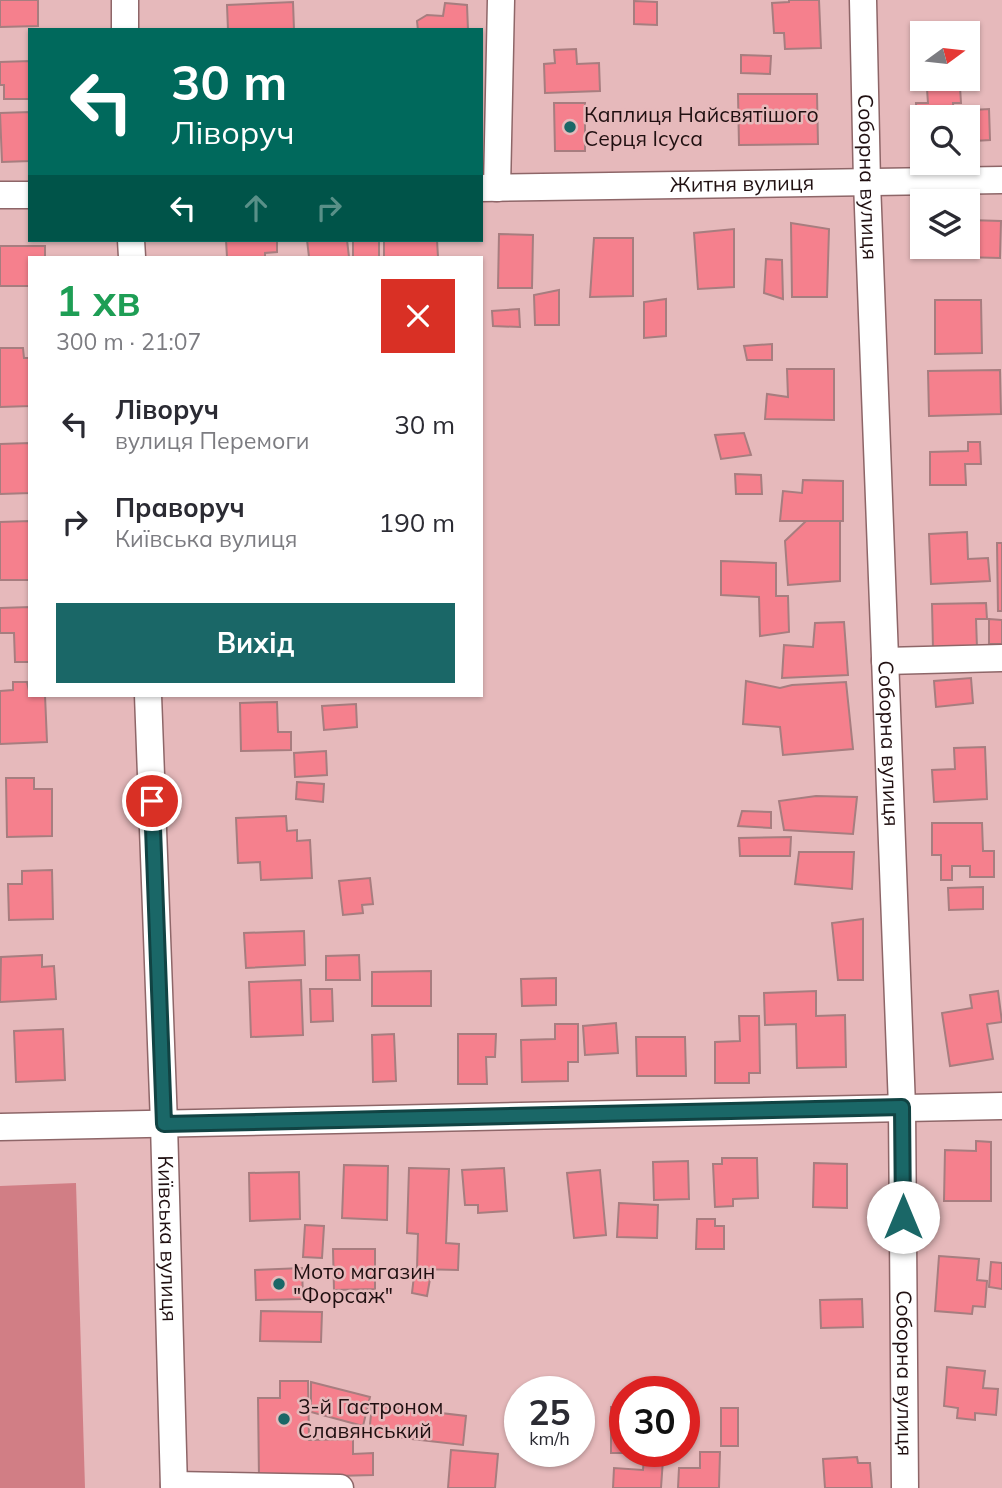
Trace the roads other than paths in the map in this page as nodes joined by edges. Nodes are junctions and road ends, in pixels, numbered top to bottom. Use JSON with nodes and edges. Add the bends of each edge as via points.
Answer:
{"nodes":[{"id":1,"x":125,"y":0,"type":"edge"},
{"id":2,"x":501,"y":0,"type":"edge"},
{"id":3,"x":863,"y":0,"type":"edge"},
{"id":4,"x":125,"y":28,"type":"edge"},
{"id":5,"x":1002,"y":180,"type":"edge"},
{"id":6,"x":867,"y":182,"type":"junction"},
{"id":7,"x":489,"y":188,"type":"edge"},
{"id":8,"x":0,"y":195,"type":"edge"},
{"id":9,"x":28,"y":195,"type":"edge"},
{"id":10,"x":1002,"y":658,"type":"edge"},
{"id":11,"x":885,"y":661,"type":"junction"},
{"id":12,"x":148,"y":697,"type":"edge"},
{"id":13,"x":1002,"y":1105,"type":"edge"},
{"id":14,"x":902,"y":1107,"type":"junction"},
{"id":15,"x":164,"y":1124,"type":"junction"},
{"id":16,"x":0,"y":1127,"type":"edge"},
{"id":17,"x":174,"y":1486,"type":"edge"},
{"id":18,"x":340,"y":1488,"type":"edge"},
{"id":19,"x":905,"y":1488,"type":"edge"}],
"edges":[{"from":1,"to":4,"type":"street"},
{"from":2,"to":7,"type":"street"},
{"from":3,"to":6,"type":"street","name":"Соборна вулиця"},
{"from":5,"to":6,"type":"street","name":"Житня вулиця"},
{"from":6,"to":7,"type":"street","name":"Житня вулиця"},
{"from":6,"to":11,"type":"street","name":"Соборна вулиця"},
{"from":8,"to":9,"type":"street"},
{"from":10,"to":11,"type":"street"},
{"from":11,"to":14,"type":"street","name":"Соборна вулиця"},
{"from":12,"to":15,"type":"street","name":"Київська вулиця"},
{"from":13,"to":14,"type":"street"},
{"from":14,"to":15,"type":"street"},
{"from":14,"to":19,"type":"street","name":"Соборна вулиця"},
{"from":15,"to":16,"type":"street"},
{"from":15,"to":17,"type":"street","name":"Київська вулиця"},
{"from":17,"to":18,"type":"street"}]}
